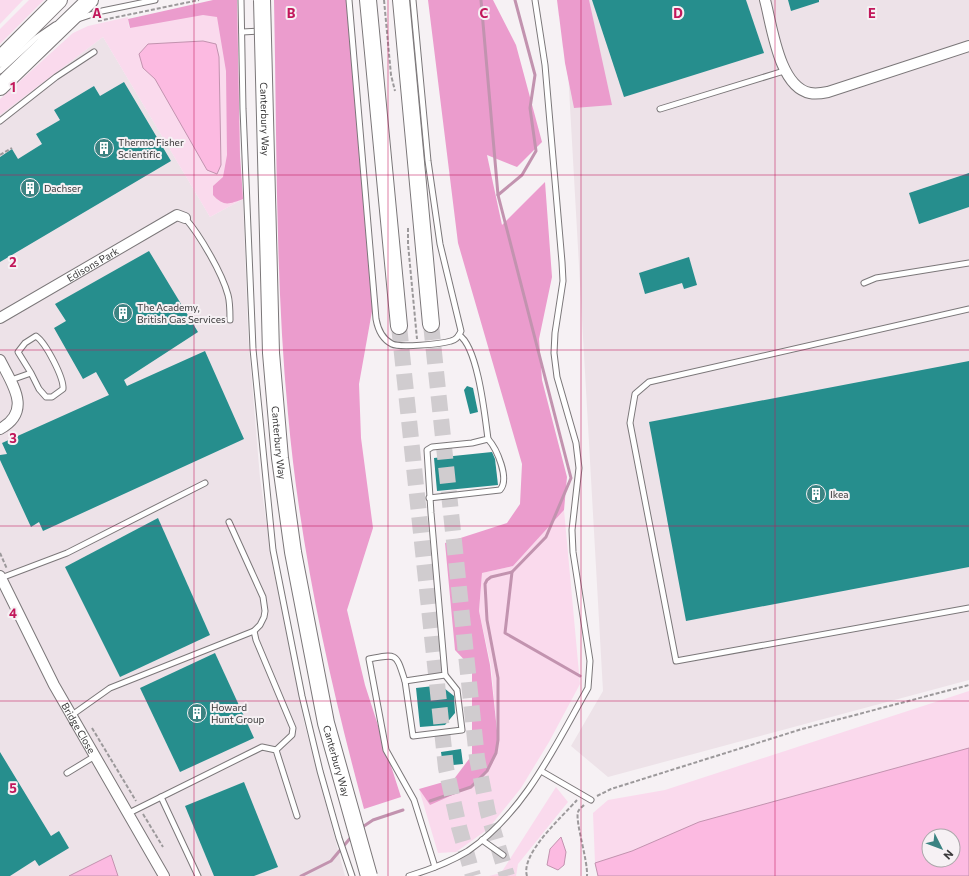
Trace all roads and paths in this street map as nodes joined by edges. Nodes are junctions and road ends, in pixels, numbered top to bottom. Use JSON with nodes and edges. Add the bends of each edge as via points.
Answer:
{"nodes":[{"id":1,"x":59,"y":0,"type":"edge"},
{"id":2,"x":90,"y":0,"type":"edge"},
{"id":3,"x":155,"y":0,"type":"edge"},
{"id":4,"x":199,"y":0,"type":"edge"},
{"id":5,"x":241,"y":0,"type":"edge"},
{"id":6,"x":262,"y":0,"type":"edge"},
{"id":7,"x":349,"y":0,"type":"edge"},
{"id":8,"x":368,"y":0,"type":"edge"},
{"id":9,"x":384,"y":0,"type":"edge"},
{"id":10,"x":401,"y":0,"type":"edge"},
{"id":11,"x":413,"y":0,"type":"edge"},
{"id":12,"x":535,"y":0,"type":"edge"},
{"id":13,"x":765,"y":0,"type":"edge"},
{"id":14,"x":104,"y":20,"type":"dead end"},
{"id":15,"x":69,"y":22,"type":"junction"},
{"id":16,"x":270,"y":31,"type":"dead end"},
{"id":17,"x":242,"y":32,"type":"junction"},
{"id":18,"x":969,"y":46,"type":"edge"},
{"id":19,"x":94,"y":52,"type":"dead end"},
{"id":20,"x":0,"y":59,"type":"edge"},
{"id":21,"x":0,"y":71,"type":"edge"},
{"id":22,"x":784,"y":71,"type":"junction"},
{"id":23,"x":0,"y":88,"type":"edge"},
{"id":24,"x":396,"y":94,"type":"dead end"},
{"id":25,"x":660,"y":109,"type":"dead end"},
{"id":26,"x":0,"y":121,"type":"edge"},
{"id":27,"x":12,"y":148,"type":"dead end"},
{"id":28,"x":0,"y":155,"type":"edge"},
{"id":29,"x":185,"y":218,"type":"joint"},
{"id":30,"x":409,"y":220,"type":"dead end"},
{"id":31,"x":969,"y":263,"type":"edge"},
{"id":32,"x":864,"y":283,"type":"dead end"},
{"id":33,"x":969,"y":309,"type":"edge"},
{"id":34,"x":0,"y":318,"type":"edge"},
{"id":35,"x":230,"y":320,"type":"dead end"},
{"id":36,"x":431,"y":324,"type":"tunnel mouth"},
{"id":37,"x":399,"y":326,"type":"tunnel mouth"},
{"id":38,"x":459,"y":336,"type":"junction"},
{"id":39,"x":418,"y":344,"type":"junction"},
{"id":40,"x":1,"y":366,"type":"edge"},
{"id":41,"x":31,"y":373,"type":"junction"},
{"id":42,"x":11,"y":380,"type":"junction"},
{"id":43,"x":0,"y":429,"type":"edge"},
{"id":44,"x":488,"y":439,"type":"junction"},
{"id":45,"x":205,"y":483,"type":"dead end"},
{"id":46,"x":430,"y":498,"type":"junction"},
{"id":47,"x":229,"y":522,"type":"dead end"},
{"id":48,"x":1,"y":577,"type":"edge"},
{"id":49,"x":969,"y":608,"type":"edge"},
{"id":50,"x":254,"y":631,"type":"junction"},
{"id":51,"x":445,"y":675,"type":"junction"},
{"id":52,"x":405,"y":681,"type":"junction"},
{"id":53,"x":969,"y":685,"type":"edge"},
{"id":54,"x":72,"y":715,"type":"junction"},
{"id":55,"x":276,"y":750,"type":"junction"},
{"id":56,"x":95,"y":756,"type":"junction"},
{"id":57,"x":541,"y":772,"type":"junction"},
{"id":58,"x":67,"y":773,"type":"dead end"},
{"id":59,"x":579,"y":793,"type":"junction"},
{"id":60,"x":161,"y":797,"type":"junction"},
{"id":61,"x":591,"y":800,"type":"junction"},
{"id":62,"x":127,"y":814,"type":"junction"},
{"id":63,"x":297,"y":816,"type":"dead end"},
{"id":64,"x":482,"y":840,"type":"junction"},
{"id":65,"x":504,"y":855,"type":"dead end"},
{"id":66,"x":436,"y":866,"type":"junction"},
{"id":67,"x":164,"y":876,"type":"edge"},
{"id":68,"x":198,"y":876,"type":"edge"},
{"id":69,"x":352,"y":876,"type":"edge"},
{"id":70,"x":369,"y":876,"type":"edge"},
{"id":71,"x":409,"y":876,"type":"edge"},
{"id":72,"x":527,"y":876,"type":"edge"},
{"id":73,"x":587,"y":876,"type":"edge"}],
"edges":[{"from":1,"to":20,"type":"main road"},
{"from":2,"to":15,"type":"main road"},
{"from":3,"to":15,"type":"lane","via":[[102,11]]},
{"from":4,"to":14,"type":"path"},
{"from":5,"to":17,"type":"lane"},
{"from":6,"to":70,"type":"main road","name":"Canterbury Way","bridge":true,"via":[[271,353],[280,458],[293,552],[326,723]]},
{"from":7,"to":39,"type":"lane","via":[[376,319],[382,335],[391,343],[397,346]]},
{"from":8,"to":37,"type":"main road"},
{"from":9,"to":24,"type":"path","via":[[391,75]]},
{"from":10,"to":36,"type":"main road"},
{"from":11,"to":38,"type":"lane","via":[[428,161],[440,244],[461,325]]},
{"from":12,"to":57,"type":"lane","via":[[545,64],[562,262],[563,281],[554,353],[557,377],[576,443],[579,468],[572,530],[573,552],[590,662],[588,688]]},
{"from":13,"to":22,"type":"street"},
{"from":15,"to":21,"type":"lane","via":[[53,25]]},
{"from":15,"to":23,"type":"main road"},
{"from":16,"to":17,"type":"lane"},
{"from":17,"to":69,"type":"lane","via":[[253,349],[273,550],[302,696],[320,771]]},
{"from":18,"to":22,"type":"street","via":[[828,92],[809,93],[793,85]]},
{"from":19,"to":26,"type":"lane","via":[[56,77]]},
{"from":22,"to":25,"type":"lane"},
{"from":27,"to":28,"type":"path"},
{"from":29,"to":34,"type":"street","name":"Edisons Park","via":[[177,215]]},
{"from":29,"to":35,"type":"lane","via":[[193,227],[225,283],[229,297]]},
{"from":30,"to":39,"type":"path","via":[[408,244]]},
{"from":31,"to":32,"type":"lane","via":[[876,278]]},
{"from":33,"to":49,"type":"lane","via":[[649,382],[635,394],[630,423],[676,661]]},
{"from":38,"to":39,"type":"lane","via":[[450,342]]},
{"from":38,"to":44,"type":"lane","via":[[466,341],[476,369]]},
{"from":40,"to":42,"type":"street"},
{"from":41,"to":41,"type":"lane","via":[[18,352],[25,343],[36,336],[46,348],[63,383],[63,389],[52,397],[46,397],[38,389]]},
{"from":41,"to":42,"type":"lane"},
{"from":42,"to":43,"type":"street","via":[[17,392],[18,402],[15,415]]},
{"from":44,"to":46,"type":"lane","via":[[432,447],[427,450]]},
{"from":44,"to":46,"type":"lane","via":[[496,449],[500,461],[504,482],[500,490]]},
{"from":45,"to":48,"type":"lane","via":[[66,553]]},
{"from":46,"to":51,"type":"lane"},
{"from":47,"to":50,"type":"lane","via":[[263,597],[264,617]]},
{"from":48,"to":54,"type":"street","name":"Bridge Close","via":[[54,685]]},
{"from":50,"to":54,"type":"lane","via":[[110,688]]},
{"from":50,"to":55,"type":"lane","via":[[293,728],[292,736]]},
{"from":51,"to":52,"type":"lane"},
{"from":51,"to":52,"type":"lane","via":[[457,690],[462,730],[413,736]]},
{"from":52,"to":66,"type":"lane","via":[[398,659],[394,656],[369,659],[386,750],[414,800]]},
{"from":53,"to":61,"type":"path","via":[[802,730],[611,789]]},
{"from":54,"to":56,"type":"street","name":"Bridge Close"},
{"from":55,"to":60,"type":"lane","via":[[262,747]]},
{"from":55,"to":63,"type":"lane"},
{"from":56,"to":58,"type":"lane"},
{"from":56,"to":62,"type":"street","name":"Bridge Close"},
{"from":57,"to":59,"type":"lane"},
{"from":57,"to":64,"type":"lane","via":[[514,808]]},
{"from":59,"to":61,"type":"lane"},
{"from":59,"to":72,"type":"path","via":[[578,800],[544,836],[528,860],[525,870]]},
{"from":60,"to":62,"type":"lane"},
{"from":60,"to":68,"type":"lane"},
{"from":61,"to":73,"type":"path","via":[[580,808],[578,816]]},
{"from":62,"to":67,"type":"street","name":"Bridge Close"},
{"from":64,"to":65,"type":"lane"},
{"from":64,"to":66,"type":"lane","via":[[456,857]]},
{"from":66,"to":71,"type":"lane"}]}
